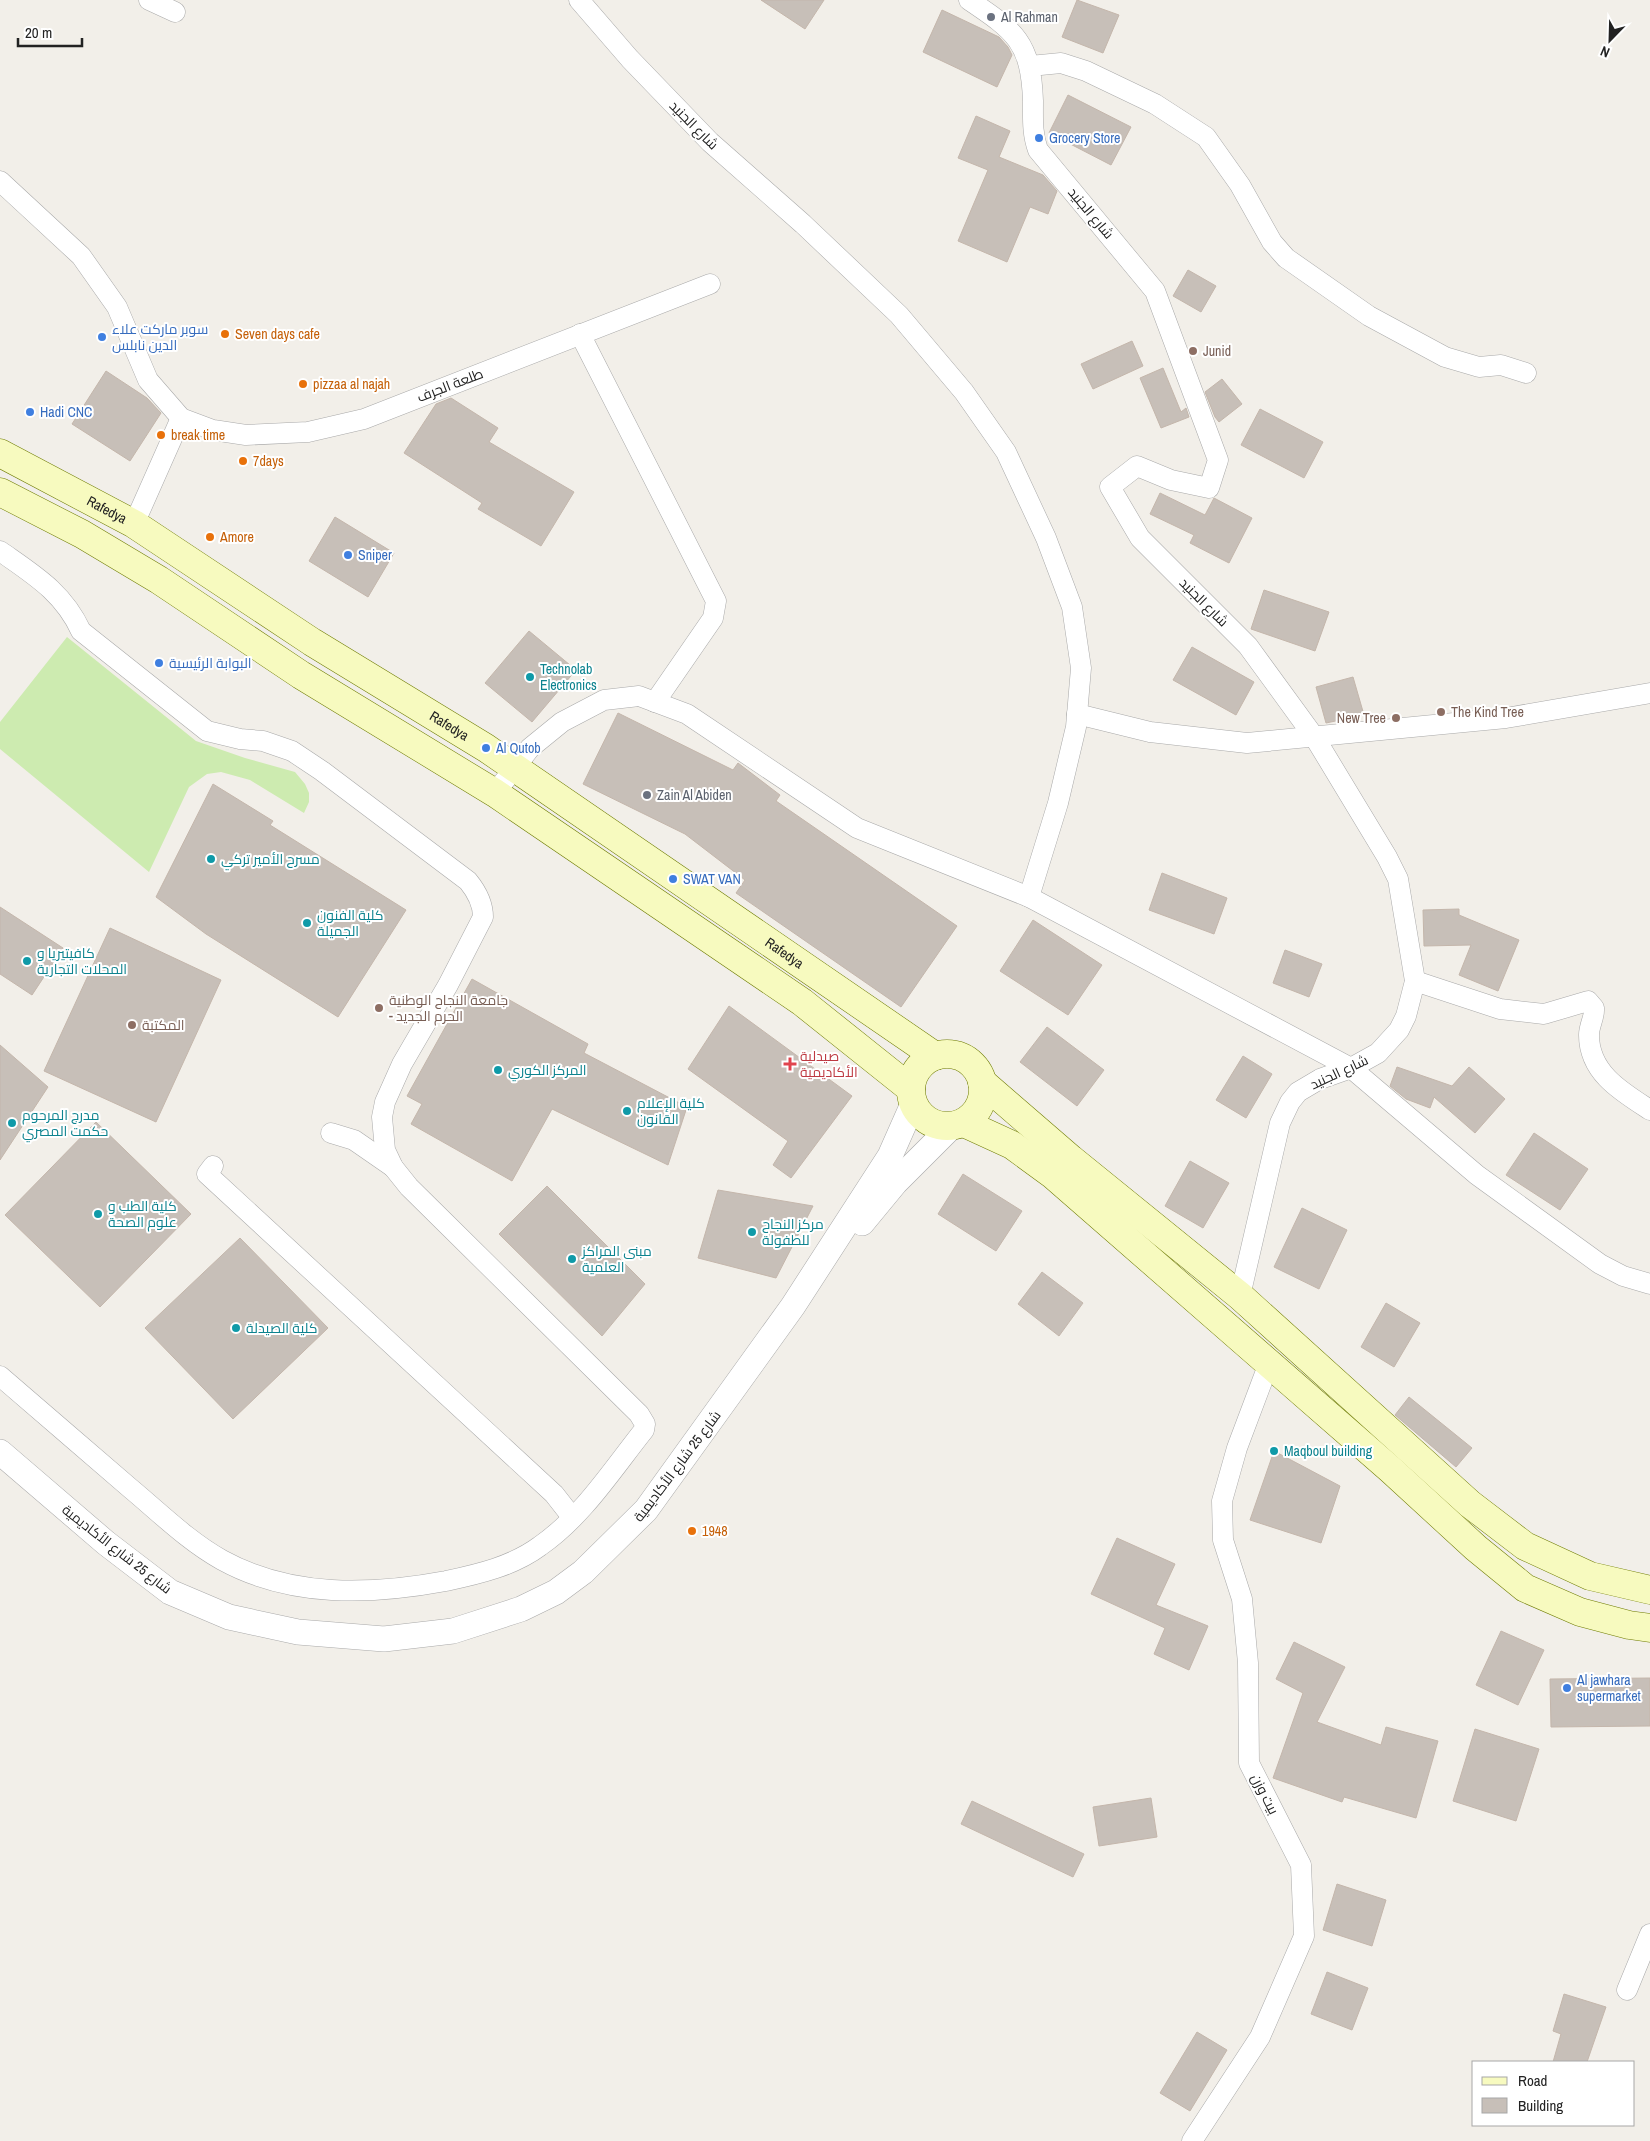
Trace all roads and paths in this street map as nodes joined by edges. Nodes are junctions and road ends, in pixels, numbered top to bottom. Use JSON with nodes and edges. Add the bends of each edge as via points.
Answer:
{"nodes":[{"id":1,"x":149,"y":0,"type":"edge"},
{"id":2,"x":579,"y":0,"type":"edge"},
{"id":3,"x":969,"y":0,"type":"edge"},
{"id":4,"x":176,"y":12,"type":"dead end"},
{"id":5,"x":1030,"y":66,"type":"junction"},
{"id":6,"x":0,"y":181,"type":"edge"},
{"id":7,"x":710,"y":284,"type":"dead end"},
{"id":8,"x":580,"y":334,"type":"junction"},
{"id":9,"x":1526,"y":373,"type":"dead end"},
{"id":10,"x":181,"y":418,"type":"junction"},
{"id":11,"x":0,"y":453,"type":"edge"},
{"id":12,"x":0,"y":492,"type":"edge"},
{"id":13,"x":134,"y":524,"type":"junction"},
{"id":14,"x":0,"y":551,"type":"edge"},
{"id":15,"x":1650,"y":693,"type":"edge"},
{"id":16,"x":655,"y":702,"type":"junction"},
{"id":17,"x":1077,"y":714,"type":"junction"},
{"id":18,"x":1315,"y":738,"type":"junction"},
{"id":19,"x":514,"y":767,"type":"junction"},
{"id":20,"x":495,"y":793,"type":"junction"},
{"id":21,"x":1028,"y":897,"type":"junction"},
{"id":22,"x":1415,"y":981,"type":"junction"},
{"id":23,"x":935,"y":1056,"type":"junction"},
{"id":24,"x":1351,"y":1068,"type":"junction"},
{"id":25,"x":982,"y":1082,"type":"junction"},
{"id":26,"x":912,"y":1096,"type":"junction"},
{"id":27,"x":1650,"y":1110,"type":"edge"},
{"id":28,"x":958,"y":1124,"type":"junction"},
{"id":29,"x":331,"y":1132,"type":"dead end"},
{"id":30,"x":213,"y":1166,"type":"dead end"},
{"id":31,"x":393,"y":1167,"type":"junction"},
{"id":32,"x":1650,"y":1284,"type":"edge"},
{"id":33,"x":1240,"y":1296,"type":"junction"},
{"id":34,"x":793,"y":1306,"type":"junction"},
{"id":35,"x":1269,"y":1363,"type":"junction"},
{"id":36,"x":0,"y":1376,"type":"edge"},
{"id":37,"x":0,"y":1452,"type":"edge"},
{"id":38,"x":572,"y":1517,"type":"junction"},
{"id":39,"x":1650,"y":1590,"type":"edge"},
{"id":40,"x":1650,"y":1628,"type":"edge"},
{"id":41,"x":1650,"y":1934,"type":"edge"},
{"id":42,"x":1628,"y":1990,"type":"dead end"},
{"id":43,"x":1192,"y":2141,"type":"edge"}],
"edges":[{"from":1,"to":4,"type":"street"},
{"from":2,"to":17,"type":"street","name":"شارع الجنيد","via":[[630,59],[710,142],[899,315],[964,392],[1006,452],[1046,538],[1072,607],[1081,668]]},
{"from":3,"to":5,"type":"street","name":"شارع الجنيد","via":[[1010,29],[1026,53]]},
{"from":5,"to":9,"type":"street","via":[[1061,63],[1086,71],[1156,104],[1206,137],[1240,185],[1272,242],[1286,258],[1369,316],[1445,357],[1478,367],[1501,365]]},
{"from":5,"to":18,"type":"street","name":"شارع الجنيد","via":[[1033,136],[1038,150],[1155,291],[1218,460],[1209,488],[1171,480],[1137,466],[1110,487],[1140,538],[1248,646]]},
{"from":6,"to":10,"type":"street","via":[[81,256],[117,306],[148,380]]},
{"from":7,"to":8,"type":"street","name":"طلعة الجرف"},
{"from":8,"to":10,"type":"street","name":"طلعة الجرف","via":[[364,419],[308,432],[246,435],[213,430]]},
{"from":8,"to":16,"type":"street","via":[[716,601],[713,618]]},
{"from":10,"to":13,"type":"street"},
{"from":11,"to":13,"type":"main road","name":"Rafedya"},
{"from":12,"to":20,"type":"main road","via":[[82,534],[159,580],[301,675]]},
{"from":13,"to":19,"type":"main road","name":"Rafedya","via":[[312,642]]},
{"from":14,"to":31,"type":"street","via":[[61,598],[72,611],[81,631],[207,731],[263,741],[292,751],[475,890],[483,909],[480,924],[402,1064],[385,1102],[385,1150]]},
{"from":15,"to":18,"type":"street","via":[[1506,718]]},
{"from":16,"to":19,"type":"street","via":[[639,696],[604,700],[562,722],[530,748]]},
{"from":16,"to":21,"type":"street","via":[[687,714],[856,828]]},
{"from":17,"to":18,"type":"street","via":[[1150,732],[1247,744]]},
{"from":17,"to":21,"type":"street","name":"شارع الجنيد","via":[[1058,803]]},
{"from":18,"to":22,"type":"street","name":"شارع الجنيد","via":[[1392,865],[1401,891]]},
{"from":19,"to":20,"type":"street"},
{"from":19,"to":23,"type":"main road","name":"Rafedya"},
{"from":20,"to":26,"type":"main road","via":[[802,1002]]},
{"from":21,"to":24,"type":"street"},
{"from":22,"to":24,"type":"street","name":"شارع الجنيد","via":[[1398,1030],[1378,1053]]},
{"from":22,"to":27,"type":"street","via":[[1500,1009],[1544,1014],[1588,1001],[1594,1008],[1590,1042],[1599,1068],[1614,1086]]},
{"from":23,"to":25,"type":"main road","via":[[959,1056],[977,1071]]},
{"from":23,"to":26,"type":"main road","via":[[917,1070]]},
{"from":24,"to":32,"type":"street","via":[[1477,1175],[1608,1269]]},
{"from":24,"to":33,"type":"street","name":"شارع الجنيد","via":[[1309,1084],[1298,1092],[1284,1114]]},
{"from":25,"to":28,"type":"main road","via":[[980,1105],[973,1116]]},
{"from":25,"to":33,"type":"main road"},
{"from":26,"to":28,"type":"main road","via":[[920,1114],[929,1122],[940,1126]]},
{"from":26,"to":34,"type":"street","via":[[890,1156]]},
{"from":28,"to":34,"type":"street","via":[[895,1184]]},
{"from":28,"to":35,"type":"main road","via":[[1012,1145],[1054,1175]]},
{"from":29,"to":31,"type":"street","via":[[354,1140]]},
{"from":30,"to":38,"type":"street","via":[[207,1174],[547,1488]]},
{"from":31,"to":38,"type":"street","via":[[422,1201],[644,1418],[644,1430]]},
{"from":33,"to":39,"type":"main road","via":[[1470,1504],[1526,1546],[1590,1576]]},
{"from":34,"to":37,"type":"street","name":"شارع 25 شارع الأكاديمية","via":[[646,1510],[608,1550],[556,1592],[522,1609],[453,1631],[384,1639],[349,1637],[253,1624],[209,1610],[170,1592],[152,1579]]},
{"from":35,"to":40,"type":"main road","via":[[1525,1588],[1580,1612]]},
{"from":35,"to":43,"type":"street","name":"بيت وزن","via":[[1237,1448],[1222,1501],[1223,1540],[1242,1599],[1248,1663],[1249,1763],[1301,1865],[1304,1936],[1260,2038]]},
{"from":36,"to":38,"type":"street","via":[[194,1541],[258,1578],[321,1590],[374,1591],[422,1586],[469,1576],[524,1557]]},
{"from":41,"to":42,"type":"street"}]}
